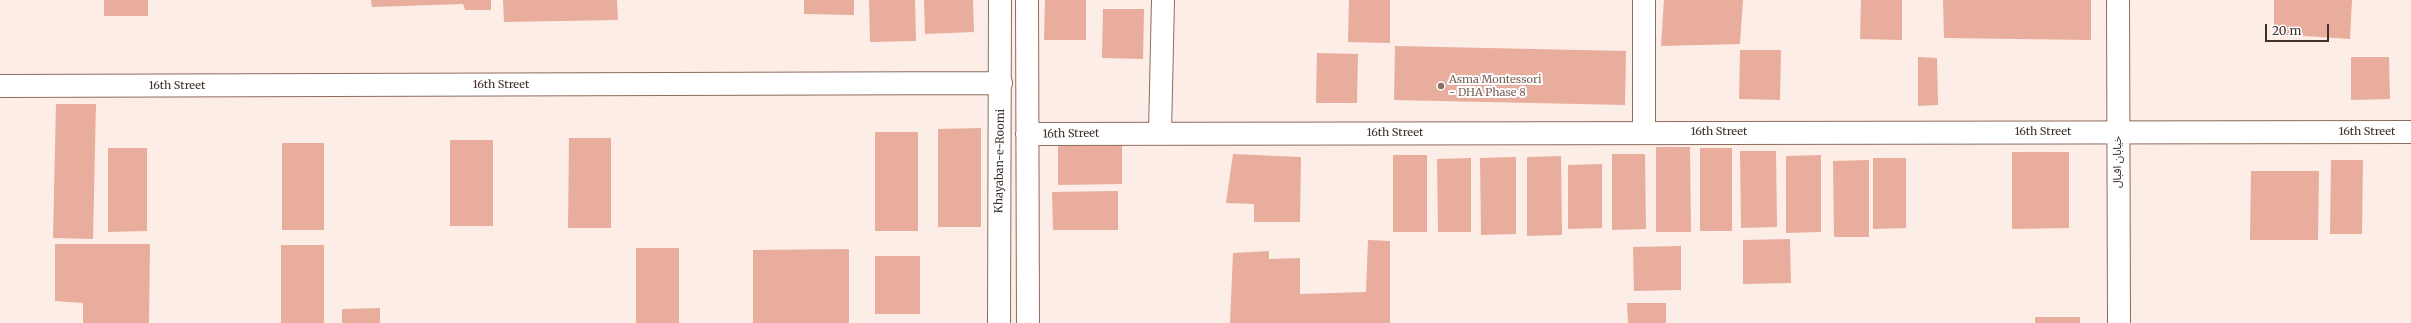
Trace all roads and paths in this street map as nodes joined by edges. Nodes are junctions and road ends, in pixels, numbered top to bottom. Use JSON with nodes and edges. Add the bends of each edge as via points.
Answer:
{"nodes":[{"id":1,"x":1000,"y":0,"type":"edge"},
{"id":2,"x":1027,"y":0,"type":"edge"},
{"id":3,"x":1163,"y":0,"type":"edge"},
{"id":4,"x":1644,"y":0,"type":"edge"},
{"id":5,"x":2118,"y":0,"type":"edge"},
{"id":6,"x":1001,"y":83,"type":"junction"},
{"id":7,"x":0,"y":86,"type":"edge"},
{"id":8,"x":1644,"y":132,"type":"junction"},
{"id":9,"x":2118,"y":132,"type":"junction"},
{"id":10,"x":2411,"y":132,"type":"edge"},
{"id":11,"x":1160,"y":133,"type":"junction"},
{"id":12,"x":1027,"y":134,"type":"junction"},
{"id":13,"x":999,"y":323,"type":"edge"},
{"id":14,"x":1028,"y":323,"type":"edge"},
{"id":15,"x":2119,"y":323,"type":"edge"}],
"edges":[{"from":1,"to":6,"type":"street","name":"Khayaban-e-Roomi"},
{"from":2,"to":12,"type":"street"},
{"from":3,"to":11,"type":"street"},
{"from":4,"to":8,"type":"street"},
{"from":5,"to":9,"type":"street","name":"خیابان اقبال"},
{"from":6,"to":7,"type":"street","name":"16th Street"},
{"from":6,"to":13,"type":"street","name":"Khayaban-e-Roomi"},
{"from":8,"to":9,"type":"street","name":"16th Street"},
{"from":8,"to":11,"type":"street","name":"16th Street"},
{"from":9,"to":10,"type":"street","name":"16th Street"},
{"from":9,"to":15,"type":"street","name":"خیابان اقبال"},
{"from":11,"to":12,"type":"street","name":"16th Street"},
{"from":12,"to":14,"type":"street"}]}
